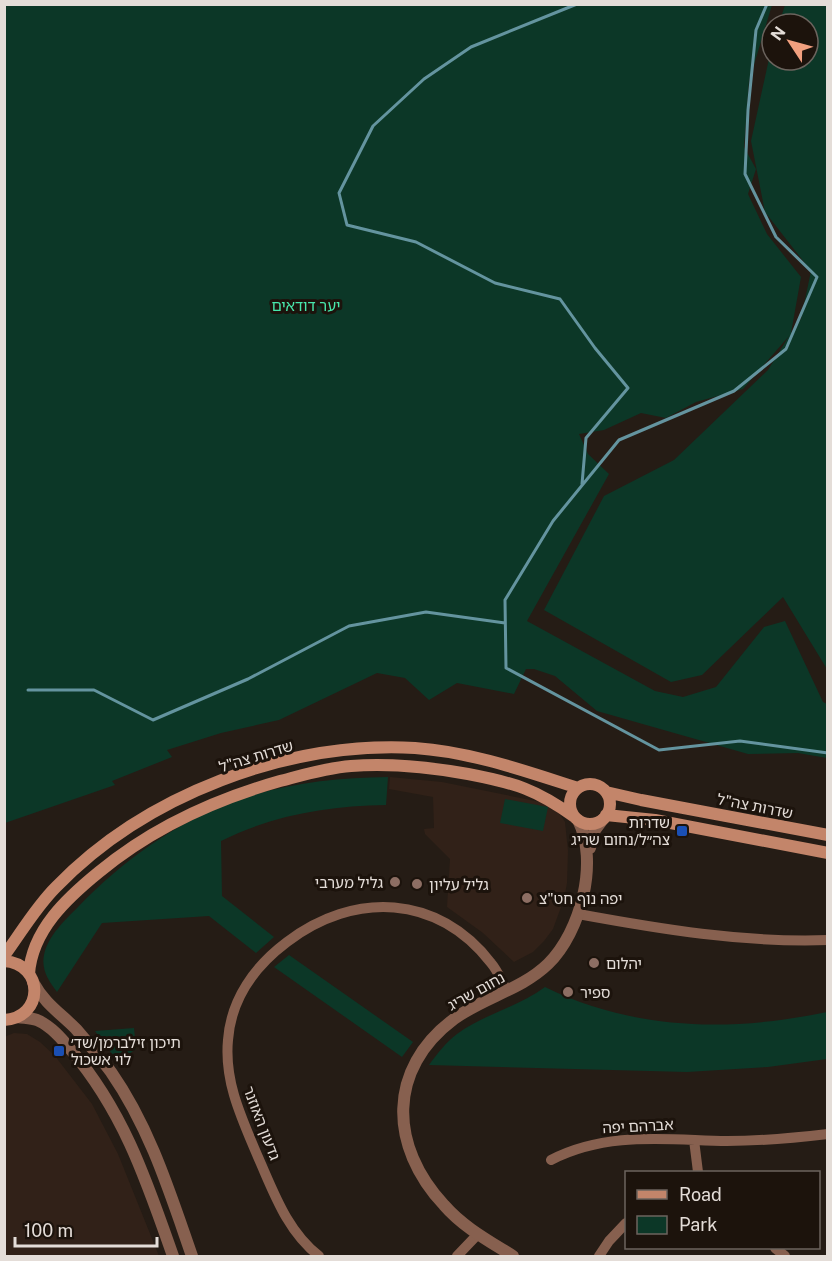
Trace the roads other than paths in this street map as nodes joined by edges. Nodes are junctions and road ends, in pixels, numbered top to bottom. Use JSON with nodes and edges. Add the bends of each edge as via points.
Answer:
{"nodes":[{"id":1,"x":578,"y":788,"type":"junction"},
{"id":2,"x":606,"y":792,"type":"junction"},
{"id":3,"x":605,"y":816,"type":"junction"},
{"id":4,"x":577,"y":819,"type":"junction"},
{"id":5,"x":828,"y":835,"type":"edge"},
{"id":6,"x":828,"y":853,"type":"edge"},
{"id":7,"x":587,"y":861,"type":"junction"},
{"id":8,"x":578,"y":914,"type":"junction"},
{"id":9,"x":828,"y":940,"type":"edge"},
{"id":10,"x":4,"y":957,"type":"edge"},
{"id":11,"x":4,"y":961,"type":"edge"},
{"id":12,"x":31,"y":978,"type":"junction"},
{"id":13,"x":507,"y":991,"type":"junction"},
{"id":14,"x":9,"y":1020,"type":"edge"},
{"id":15,"x":828,"y":1134,"type":"edge"},
{"id":16,"x":694,"y":1140,"type":"junction"},
{"id":17,"x":551,"y":1160,"type":"dead end"},
{"id":18,"x":698,"y":1171,"type":"edge"},
{"id":19,"x":625,"y":1225,"type":"edge"},
{"id":20,"x":478,"y":1234,"type":"junction"},
{"id":21,"x":173,"y":1257,"type":"edge"},
{"id":22,"x":192,"y":1257,"type":"edge"},
{"id":23,"x":319,"y":1257,"type":"edge"},
{"id":24,"x":457,"y":1257,"type":"edge"},
{"id":25,"x":513,"y":1257,"type":"edge"},
{"id":26,"x":599,"y":1257,"type":"edge"}],
"edges":[{"from":1,"to":2,"type":"main road","via":[[593,784]]},
{"from":1,"to":4,"type":"main road","via":[[570,804]]},
{"from":1,"to":10,"type":"main road","name":"שדרות צה\"ל","via":[[497,762],[416,748],[352,748],[252,771],[182,797],[107,843],[55,888]]},
{"from":2,"to":3,"type":"main road","via":[[610,804]]},
{"from":2,"to":5,"type":"main road","name":"שדרות צה\"ל"},
{"from":3,"to":4,"type":"main road","via":[[593,823]]},
{"from":3,"to":6,"type":"main road","via":[[655,820]]},
{"from":3,"to":7,"type":"street","name":"נחום שריג","via":[[593,834]]},
{"from":4,"to":7,"type":"street","name":"נחום שריג","via":[[585,836]]},
{"from":4,"to":12,"type":"main road","name":"שדרות צה\"ל","via":[[549,799],[519,785],[414,766],[334,768],[257,788],[176,820],[108,864],[44,928],[34,945]]},
{"from":7,"to":8,"type":"street","name":"נחום שריג"},
{"from":8,"to":9,"type":"street","via":[[723,936]]},
{"from":8,"to":13,"type":"street","name":"נחום שריג","via":[[550,962]]},
{"from":11,"to":12,"type":"main road","via":[[19,964]]},
{"from":12,"to":14,"type":"main road","name":"שדרות צה\"ל","via":[[32,1004]]},
{"from":12,"to":22,"type":"street","via":[[46,1003],[99,1057],[132,1107],[158,1160]]},
{"from":13,"to":20,"type":"street","name":"נחום שריג","via":[[470,1008],[440,1030],[418,1056],[403,1098],[408,1144],[419,1171],[444,1206]]},
{"from":13,"to":23,"type":"street","name":"גדעון האוזנר","via":[[492,964],[472,943],[427,914],[403,907],[352,909],[326,918],[273,953],[250,978],[235,1007],[228,1040],[233,1094],[290,1226]]},
{"from":14,"to":21,"type":"street","via":[[36,1020],[56,1033],[104,1095],[136,1153]]},
{"from":15,"to":16,"type":"street","name":"אברהם יפה"},
{"from":16,"to":17,"type":"street","name":"אברהם יפה","via":[[605,1141]]},
{"from":16,"to":18,"type":"street","name":"אברהם יפה"},
{"from":19,"to":26,"type":"street"},
{"from":20,"to":24,"type":"street"},
{"from":20,"to":25,"type":"street","name":"נחום שריג"}]}
